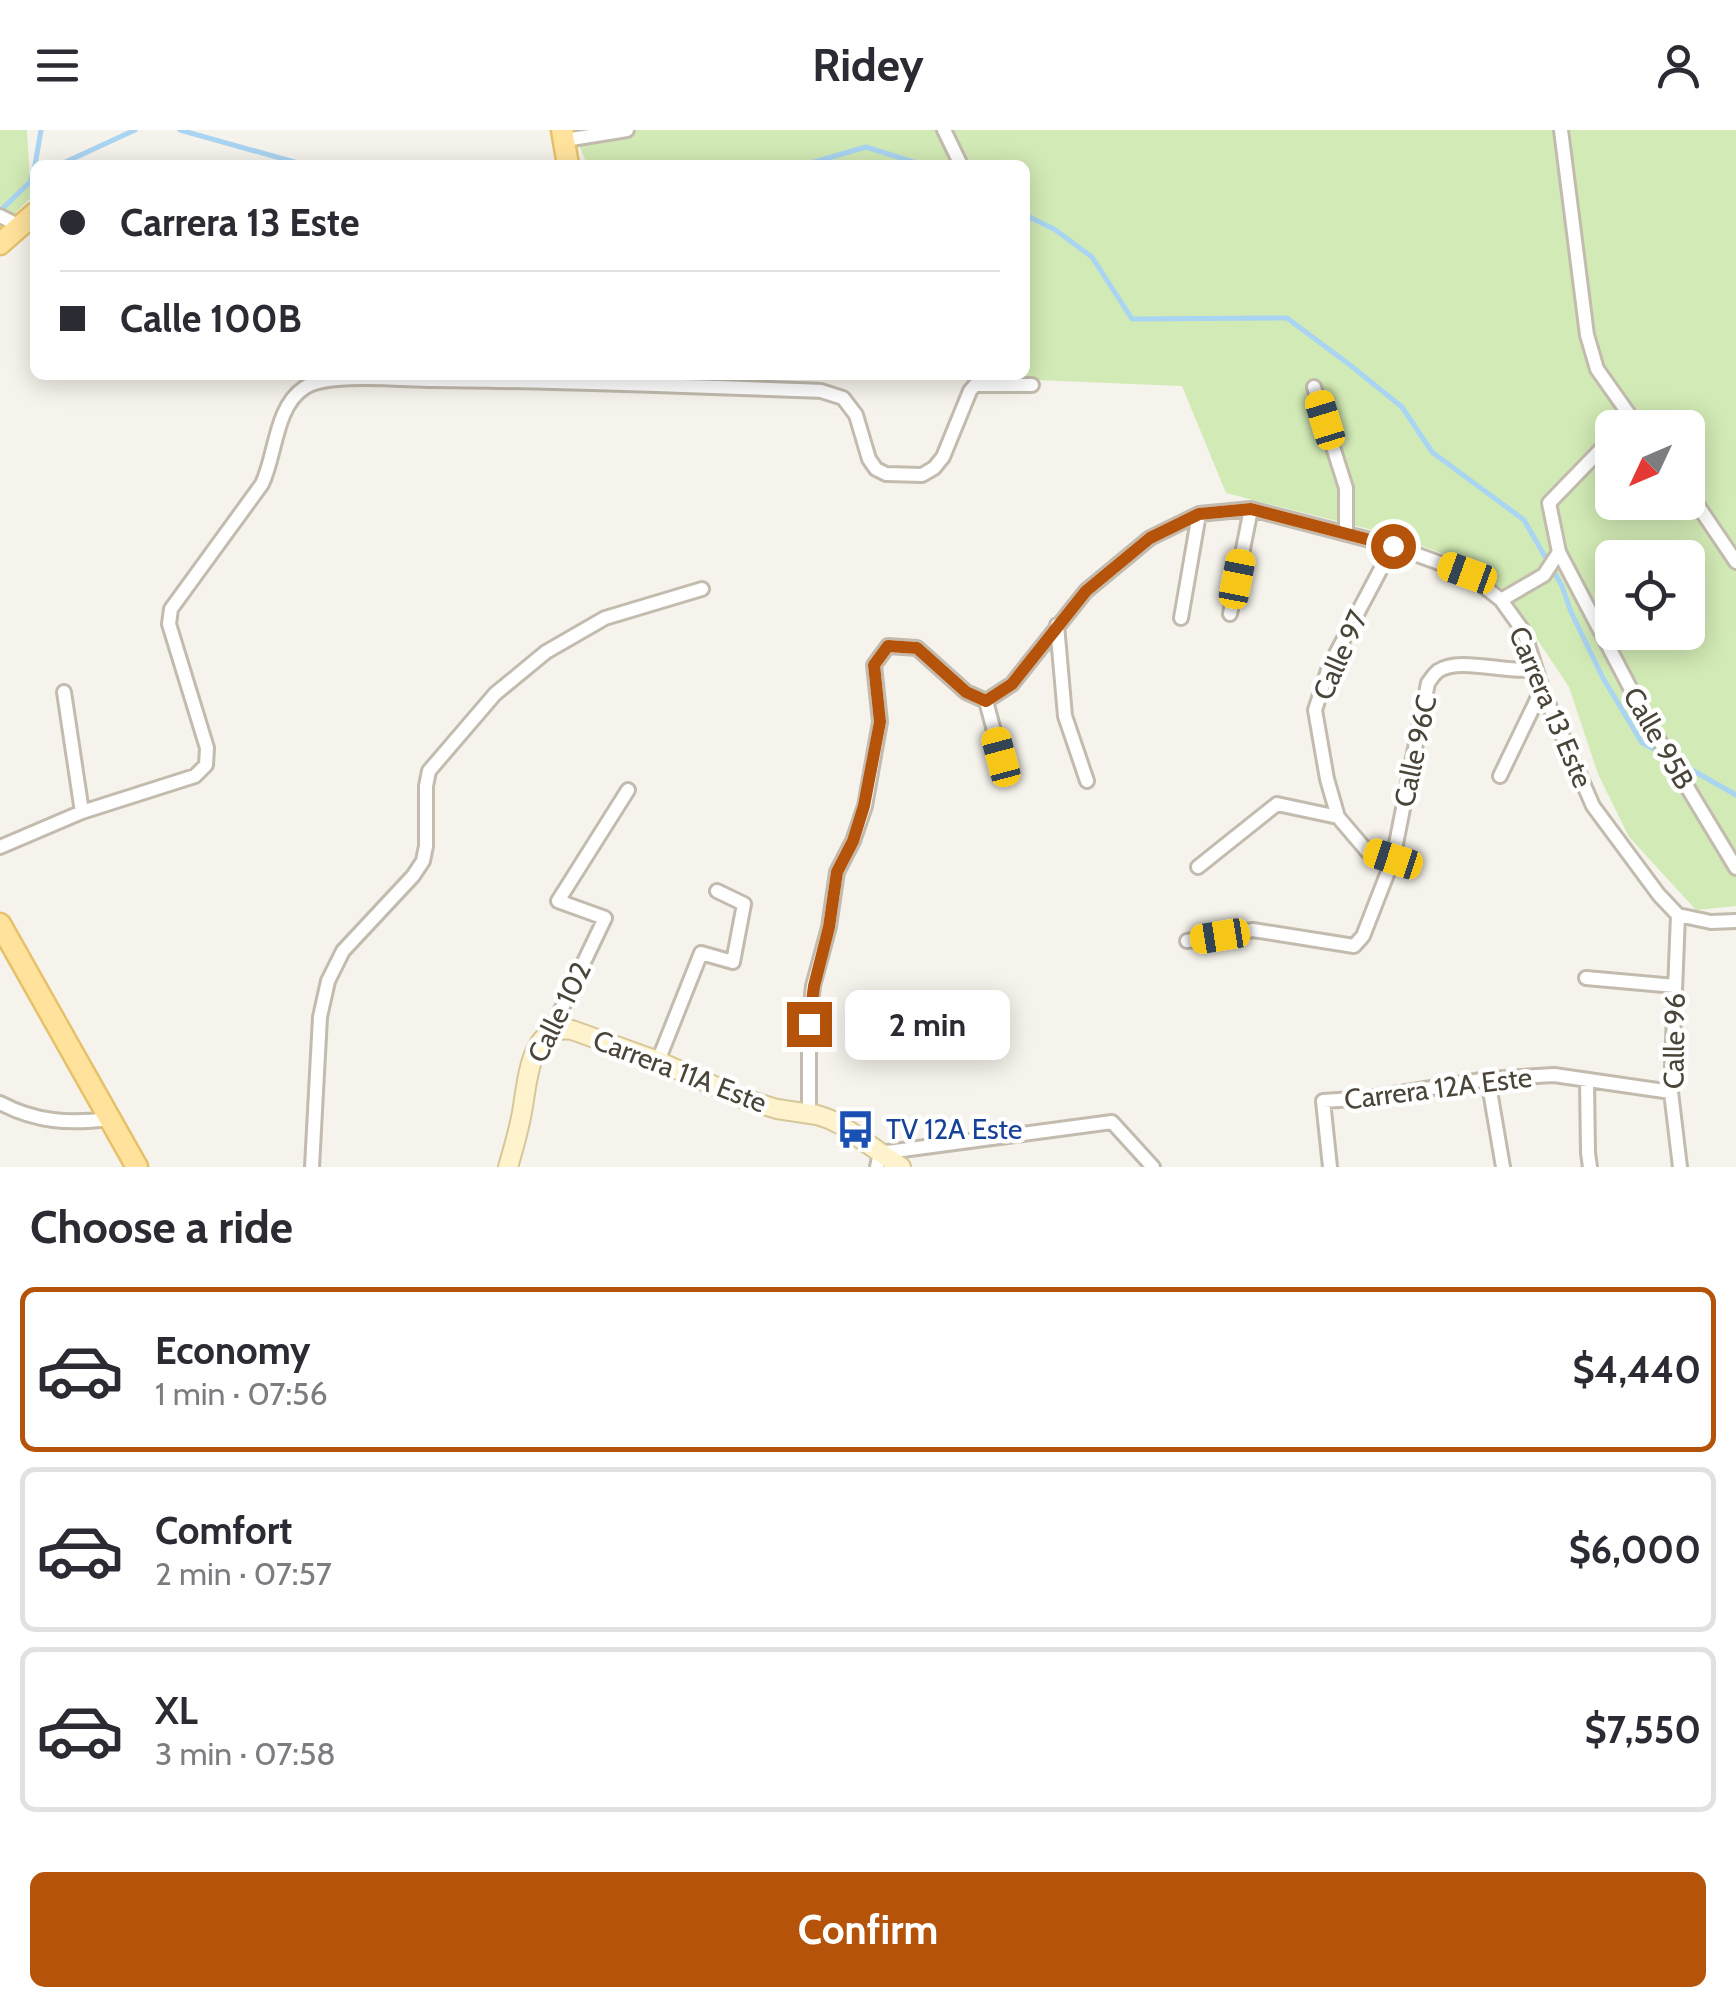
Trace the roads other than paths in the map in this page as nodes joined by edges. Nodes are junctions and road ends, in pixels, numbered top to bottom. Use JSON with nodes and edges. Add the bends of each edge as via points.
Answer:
{"nodes":[{"id":1,"x":627,"y":130,"type":"edge"},
{"id":2,"x":944,"y":130,"type":"edge"},
{"id":3,"x":1561,"y":130,"type":"edge"},
{"id":4,"x":563,"y":135,"type":"edge"},
{"id":5,"x":567,"y":160,"type":"edge"},
{"id":6,"x":959,"y":160,"type":"edge"},
{"id":7,"x":0,"y":216,"type":"edge"},
{"id":8,"x":28,"y":219,"type":"edge"},
{"id":9,"x":0,"y":244,"type":"edge"},
{"id":10,"x":327,"y":380,"type":"edge"},
{"id":11,"x":450,"y":380,"type":"edge"},
{"id":12,"x":1032,"y":386,"type":"dead end"},
{"id":13,"x":1314,"y":387,"type":"dead end"},
{"id":14,"x":1623,"y":410,"type":"edge"},
{"id":15,"x":1595,"y":456,"type":"edge"},
{"id":16,"x":1251,"y":509,"type":"junction"},
{"id":17,"x":1199,"y":514,"type":"junction"},
{"id":18,"x":1705,"y":516,"type":"edge"},
{"id":19,"x":1346,"y":534,"type":"junction"},
{"id":20,"x":1393,"y":546,"type":"junction"},
{"id":21,"x":1559,"y":552,"type":"junction"},
{"id":22,"x":1736,"y":562,"type":"edge"},
{"id":23,"x":702,"y":589,"type":"dead end"},
{"id":24,"x":1502,"y":600,"type":"junction"},
{"id":25,"x":1230,"y":614,"type":"dead end"},
{"id":26,"x":1182,"y":618,"type":"dead end"},
{"id":27,"x":1057,"y":625,"type":"junction"},
{"id":28,"x":1534,"y":669,"type":"junction"},
{"id":29,"x":1542,"y":689,"type":"junction"},
{"id":30,"x":64,"y":692,"type":"dead end"},
{"id":31,"x":986,"y":701,"type":"junction"},
{"id":32,"x":1001,"y":757,"type":"dead end"},
{"id":33,"x":1500,"y":776,"type":"dead end"},
{"id":34,"x":1087,"y":781,"type":"dead end"},
{"id":35,"x":628,"y":790,"type":"dead end"},
{"id":36,"x":82,"y":812,"type":"junction"},
{"id":37,"x":1338,"y":817,"type":"junction"},
{"id":38,"x":0,"y":847,"type":"edge"},
{"id":39,"x":1393,"y":859,"type":"junction"},
{"id":40,"x":1198,"y":867,"type":"dead end"},
{"id":41,"x":1736,"y":868,"type":"edge"},
{"id":42,"x":717,"y":891,"type":"dead end"},
{"id":43,"x":1678,"y":914,"type":"junction"},
{"id":44,"x":1736,"y":921,"type":"edge"},
{"id":45,"x":0,"y":924,"type":"edge"},
{"id":46,"x":1187,"y":941,"type":"dead end"},
{"id":47,"x":1586,"y":978,"type":"dead end"},
{"id":48,"x":1675,"y":986,"type":"junction"},
{"id":49,"x":551,"y":1031,"type":"junction"},
{"id":50,"x":658,"y":1062,"type":"junction"},
{"id":51,"x":1488,"y":1079,"type":"junction"},
{"id":52,"x":1587,"y":1081,"type":"junction"},
{"id":53,"x":1671,"y":1092,"type":"junction"},
{"id":54,"x":0,"y":1103,"type":"edge"},
{"id":55,"x":809,"y":1113,"type":"junction"},
{"id":56,"x":109,"y":1118,"type":"junction"},
{"id":57,"x":879,"y":1160,"type":"edge"},
{"id":58,"x":137,"y":1167,"type":"edge"},
{"id":59,"x":312,"y":1167,"type":"edge"},
{"id":60,"x":508,"y":1167,"type":"edge"},
{"id":61,"x":902,"y":1167,"type":"edge"},
{"id":62,"x":1153,"y":1167,"type":"edge"},
{"id":63,"x":1330,"y":1167,"type":"edge"},
{"id":64,"x":1502,"y":1167,"type":"edge"},
{"id":65,"x":1590,"y":1167,"type":"edge"},
{"id":66,"x":1680,"y":1167,"type":"edge"}],
"edges":[{"from":1,"to":4,"type":"street"},
{"from":2,"to":6,"type":"street"},
{"from":3,"to":14,"type":"street","via":[[1587,334],[1597,369]]},
{"from":4,"to":5,"type":"main road"},
{"from":7,"to":8,"type":"street"},
{"from":8,"to":9,"type":"main road"},
{"from":10,"to":36,"type":"street","via":[[305,386],[293,398],[262,484],[171,609],[169,624],[207,748],[206,766],[195,776]]},
{"from":11,"to":12,"type":"street","via":[[821,391],[843,398],[856,415],[876,469],[922,476],[943,457],[974,385]]},
{"from":13,"to":19,"type":"street","via":[[1346,488]]},
{"from":15,"to":21,"type":"street","name":"Calle 95B","via":[[1549,503]]},
{"from":16,"to":17,"type":"street","name":"Carrera 13 Este"},
{"from":16,"to":19,"type":"street","name":"Carrera 13 Este"},
{"from":16,"to":25,"type":"street"},
{"from":17,"to":26,"type":"street"},
{"from":17,"to":27,"type":"street","name":"Carrera 13 Este","via":[[1150,538],[1086,591]]},
{"from":18,"to":22,"type":"street"},
{"from":19,"to":20,"type":"street","name":"Carrera 13 Este"},
{"from":20,"to":24,"type":"street","name":"Carrera 13 Este","via":[[1467,573]]},
{"from":20,"to":37,"type":"street","name":"Calle 97","via":[[1328,667],[1315,710]]},
{"from":21,"to":24,"type":"street","via":[[1544,575]]},
{"from":21,"to":41,"type":"street","name":"Calle 95B","via":[[1648,722]]},
{"from":23,"to":59,"type":"street","via":[[605,618],[546,652],[495,694],[429,771],[423,861],[343,951],[328,980]]},
{"from":24,"to":28,"type":"street","name":"Carrera 13 Este","via":[[1524,632]]},
{"from":27,"to":31,"type":"street","name":"Carrera 13 Este","via":[[1012,684]]},
{"from":27,"to":34,"type":"street","via":[[1064,716]]},
{"from":28,"to":29,"type":"street","name":"Carrera 13 Este"},
{"from":28,"to":39,"type":"street","name":"Calle 96C","via":[[1457,665],[1439,670],[1428,684]]},
{"from":29,"to":33,"type":"street"},
{"from":29,"to":43,"type":"street","name":"Carrera 13 Este","via":[[1594,806]]},
{"from":30,"to":36,"type":"street"},
{"from":31,"to":32,"type":"street"},
{"from":31,"to":55,"type":"street","via":[[966,692],[917,648],[888,646],[874,665],[880,722],[864,806],[837,872],[814,986]]},
{"from":35,"to":49,"type":"street","name":"Calle 102","via":[[558,901],[604,918]]},
{"from":36,"to":38,"type":"street"},
{"from":37,"to":39,"type":"street","name":"Calle 97","via":[[1367,851]]},
{"from":37,"to":40,"type":"street","via":[[1277,804]]},
{"from":39,"to":46,"type":"street","name":"Calle 96C","via":[[1354,946],[1253,930]]},
{"from":42,"to":50,"type":"street","via":[[744,904],[734,962],[700,952]]},
{"from":43,"to":44,"type":"street"},
{"from":43,"to":48,"type":"street","name":"Calle 96"},
{"from":45,"to":56,"type":"main road"},
{"from":47,"to":48,"type":"street"},
{"from":48,"to":53,"type":"street","name":"Calle 96"},
{"from":49,"to":50,"type":"street","name":"Carrera 11A Este","via":[[572,1030]]},
{"from":49,"to":60,"type":"street","name":"Calle 102","via":[[530,1067]]},
{"from":50,"to":55,"type":"street","name":"Carrera 11A Este","via":[[762,1104]]},
{"from":51,"to":52,"type":"street","name":"Carrera 12A Este"},
{"from":51,"to":63,"type":"street","name":"Carrera 12A Este","via":[[1323,1101]]},
{"from":51,"to":64,"type":"street"},
{"from":52,"to":53,"type":"street","name":"Carrera 12A Este"},
{"from":52,"to":65,"type":"street"},
{"from":53,"to":66,"type":"street","name":"Calle 96"},
{"from":54,"to":56,"type":"street","via":[[44,1120]]},
{"from":55,"to":57,"type":"street","name":"Carrera 11A Este","via":[[841,1125]]},
{"from":56,"to":58,"type":"main road"},
{"from":57,"to":61,"type":"street","name":"Carrera 11A Este"},
{"from":57,"to":62,"type":"street","via":[[1112,1122]]}]}
